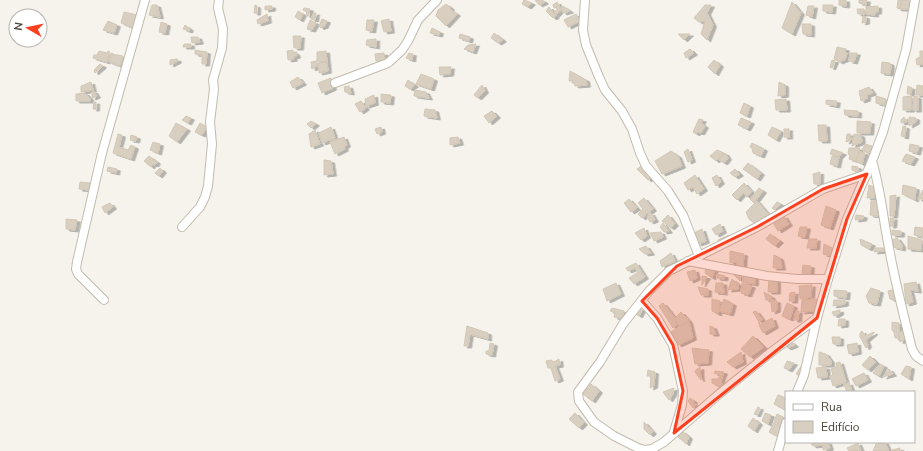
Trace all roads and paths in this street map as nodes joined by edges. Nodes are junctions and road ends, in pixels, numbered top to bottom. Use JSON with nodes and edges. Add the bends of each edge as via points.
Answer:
{"nodes":[{"id":1,"x":145,"y":0,"type":"edge"},
{"id":2,"x":219,"y":0,"type":"edge"},
{"id":3,"x":437,"y":0,"type":"edge"},
{"id":4,"x":585,"y":0,"type":"edge"},
{"id":5,"x":915,"y":0,"type":"edge"},
{"id":6,"x":335,"y":83,"type":"dead end"},
{"id":7,"x":872,"y":161,"type":"junction"},
{"id":8,"x":866,"y":174,"type":"junction"},
{"id":9,"x":182,"y":226,"type":"dead end"},
{"id":10,"x":699,"y":256,"type":"junction"},
{"id":11,"x":688,"y":261,"type":"junction"},
{"id":12,"x":828,"y":279,"type":"junction"},
{"id":13,"x":104,"y":300,"type":"dead end"},
{"id":14,"x":642,"y":301,"type":"junction"},
{"id":15,"x":817,"y":318,"type":"junction"},
{"id":16,"x":923,"y":361,"type":"edge"},
{"id":17,"x":798,"y":391,"type":"edge"},
{"id":18,"x":785,"y":426,"type":"edge"},
{"id":19,"x":674,"y":433,"type":"junction"},
{"id":20,"x":778,"y":451,"type":"edge"}],
"edges":[{"from":1,"to":13,"type":"street","via":[[102,153],[76,269]]},
{"from":2,"to":9,"type":"street","via":[[222,48],[213,80],[210,122],[212,144],[208,186],[200,207]]},
{"from":3,"to":6,"type":"street","via":[[418,20],[402,50],[388,62]]},
{"from":4,"to":10,"type":"street","via":[[583,30],[599,77],[632,129],[646,166],[668,190],[683,215]]},
{"from":5,"to":7,"type":"street","via":[[906,50],[883,132]]},
{"from":7,"to":8,"type":"street"},
{"from":7,"to":16,"type":"street","via":[[912,349]]},
{"from":8,"to":10,"type":"street","via":[[823,189],[757,227]]},
{"from":8,"to":12,"type":"street","via":[[847,219]]},
{"from":10,"to":11,"type":"street"},
{"from":11,"to":12,"type":"street","via":[[767,276]]},
{"from":11,"to":14,"type":"street","via":[[669,271]]},
{"from":12,"to":15,"type":"street"},
{"from":14,"to":19,"type":"street","via":[[657,318],[673,345],[683,391]]},
{"from":14,"to":19,"type":"street","via":[[623,324],[578,392],[579,401],[597,425],[638,448],[652,449]]},
{"from":15,"to":17,"type":"street"},
{"from":15,"to":19,"type":"street","via":[[770,352]]},
{"from":18,"to":20,"type":"street"}]}
